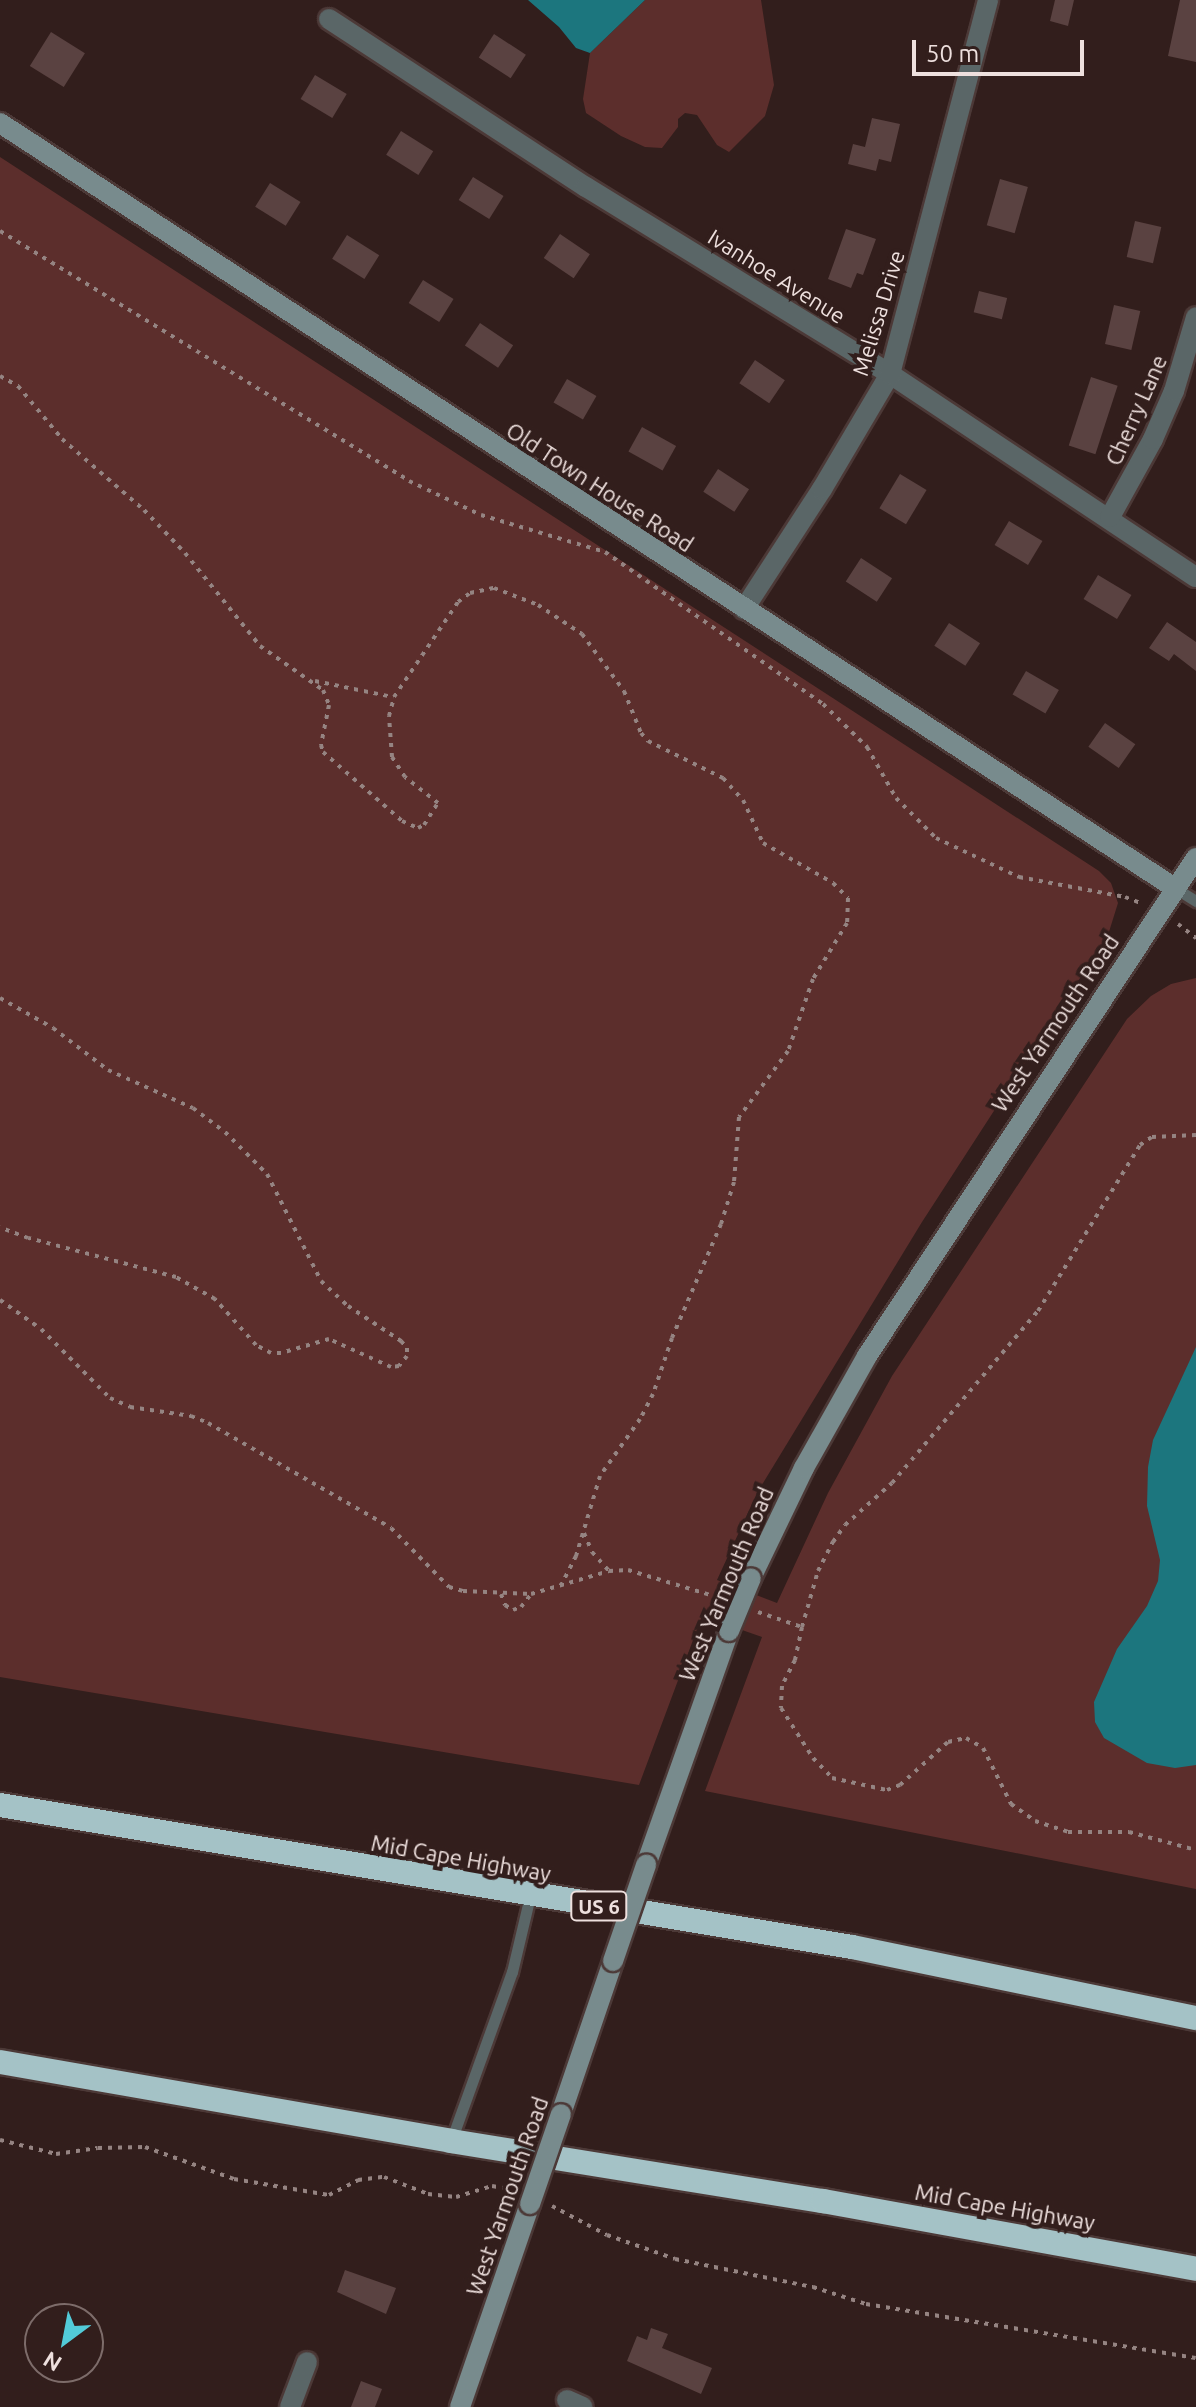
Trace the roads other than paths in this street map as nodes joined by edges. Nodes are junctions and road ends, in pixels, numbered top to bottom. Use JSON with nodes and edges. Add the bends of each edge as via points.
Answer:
{"nodes":[{"id":1,"x":988,"y":0,"type":"edge"},
{"id":2,"x":329,"y":19,"type":"dead end"},
{"id":3,"x":0,"y":123,"type":"edge"},
{"id":4,"x":1196,"y":317,"type":"edge"},
{"id":5,"x":890,"y":374,"type":"junction"},
{"id":6,"x":1110,"y":517,"type":"junction"},
{"id":7,"x":1196,"y":577,"type":"edge"},
{"id":8,"x":744,"y":609,"type":"junction"},
{"id":9,"x":1196,"y":858,"type":"edge"},
{"id":10,"x":1175,"y":888,"type":"junction"},
{"id":11,"x":1196,"y":901,"type":"edge"},
{"id":12,"x":0,"y":1805,"type":"edge"},
{"id":13,"x":530,"y":1896,"type":"junction"},
{"id":14,"x":1196,"y":2018,"type":"edge"},
{"id":15,"x":0,"y":2062,"type":"edge"},
{"id":16,"x":451,"y":2141,"type":"junction"},
{"id":17,"x":1196,"y":2269,"type":"edge"},
{"id":18,"x":307,"y":2362,"type":"dead end"},
{"id":19,"x":290,"y":2407,"type":"edge"},
{"id":20,"x":460,"y":2407,"type":"edge"}],
"edges":[{"from":1,"to":5,"type":"street","name":"Melissa Drive"},
{"from":2,"to":5,"type":"street","name":"Ivanhoe Avenue","via":[[586,187]]},
{"from":3,"to":8,"type":"main road","name":"Old Town House Road"},
{"from":4,"to":6,"type":"street","name":"Cherry Lane","via":[[1174,391]]},
{"from":5,"to":6,"type":"street","name":"Ivanhoe Avenue"},
{"from":5,"to":8,"type":"street","name":"Melissa Drive"},
{"from":6,"to":7,"type":"street","name":"Ivanhoe Avenue"},
{"from":8,"to":10,"type":"main road","name":"Old Town House Road"},
{"from":9,"to":10,"type":"main road","name":"West Yarmouth Road"},
{"from":10,"to":11,"type":"lane"},
{"from":10,"to":20,"type":"main road","name":"West Yarmouth Road","bridge":true,"via":[[867,1356],[751,1578],[646,1865]]},
{"from":12,"to":13,"type":"highway","name":"Mid Cape Highway","number":"US 6"},
{"from":13,"to":14,"type":"highway","name":"Mid Cape Highway","number":"US 6","via":[[852,1947]]},
{"from":13,"to":16,"type":"lane","via":[[512,1972]]},
{"from":15,"to":16,"type":"highway","name":"Mid Cape Highway"},
{"from":16,"to":17,"type":"highway","name":"Mid Cape Highway"},
{"from":18,"to":19,"type":"street"}]}
